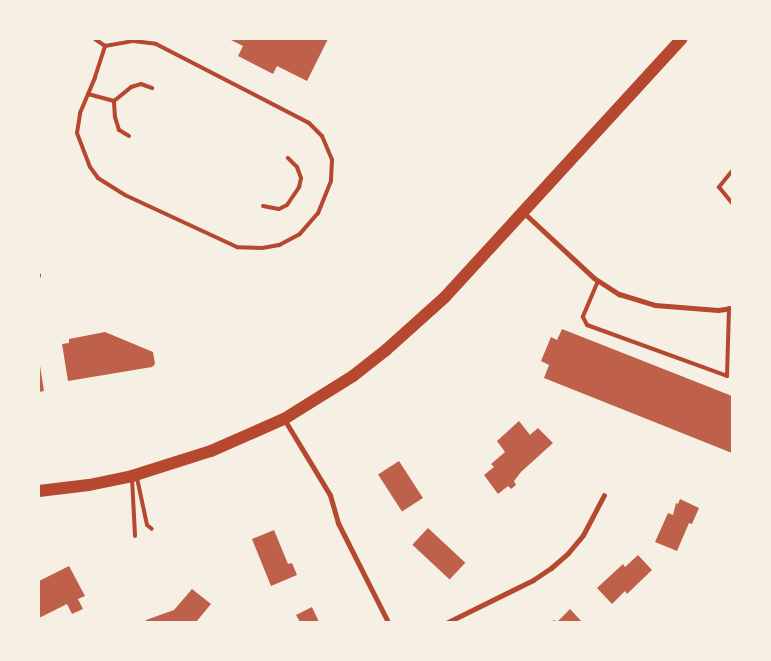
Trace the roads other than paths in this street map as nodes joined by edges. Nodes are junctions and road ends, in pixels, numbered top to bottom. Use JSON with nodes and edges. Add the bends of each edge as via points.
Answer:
{"nodes":[{"id":1,"x":94,"y":39,"type":"edge"},
{"id":2,"x":681,"y":39,"type":"edge"},
{"id":3,"x":105,"y":46,"type":"junction"},
{"id":4,"x":152,"y":88,"type":"dead end"},
{"id":5,"x":88,"y":94,"type":"junction"},
{"id":6,"x":114,"y":102,"type":"junction"},
{"id":7,"x":129,"y":136,"type":"dead end"},
{"id":8,"x":288,"y":158,"type":"dead end"},
{"id":9,"x":732,"y":171,"type":"edge"},
{"id":10,"x":732,"y":203,"type":"edge"},
{"id":11,"x":263,"y":206,"type":"dead end"},
{"id":12,"x":524,"y":213,"type":"junction"},
{"id":13,"x":598,"y":281,"type":"junction"},
{"id":14,"x":731,"y":308,"type":"edge"},
{"id":15,"x":284,"y":419,"type":"junction"},
{"id":16,"x":134,"y":475,"type":"junction"},
{"id":17,"x":39,"y":491,"type":"edge"},
{"id":18,"x":604,"y":495,"type":"dead end"},
{"id":19,"x":152,"y":530,"type":"dead end"},
{"id":20,"x":135,"y":536,"type":"dead end"},
{"id":21,"x":388,"y":622,"type":"edge"},
{"id":22,"x":448,"y":622,"type":"edge"}],
"edges":[{"from":1,"to":3,"type":"lane"},
{"from":2,"to":12,"type":"main road"},
{"from":3,"to":5,"type":"lane"},
{"from":3,"to":5,"type":"lane","via":[[133,41],[156,44],[309,123],[322,136],[332,160],[331,181],[318,213],[300,234],[279,245],[237,248],[125,195],[98,178],[77,133],[80,113]]},
{"from":4,"to":6,"type":"lane","via":[[141,84],[131,87]]},
{"from":5,"to":6,"type":"lane"},
{"from":6,"to":7,"type":"lane","via":[[119,130]]},
{"from":8,"to":11,"type":"lane","via":[[297,167],[301,178],[299,187],[287,205],[279,209]]},
{"from":9,"to":10,"type":"lane","via":[[719,186]]},
{"from":12,"to":13,"type":"street"},
{"from":12,"to":15,"type":"main road","via":[[445,297],[386,350],[353,376]]},
{"from":13,"to":14,"type":"street","via":[[619,294],[655,305],[718,310]]},
{"from":13,"to":14,"type":"lane","via":[[583,317],[588,325],[727,376]]},
{"from":15,"to":16,"type":"main road","via":[[211,452]]},
{"from":15,"to":21,"type":"street","via":[[330,495],[338,523]]},
{"from":16,"to":17,"type":"main road"},
{"from":16,"to":19,"type":"lane","via":[[147,525]]},
{"from":16,"to":20,"type":"lane"},
{"from":18,"to":22,"type":"street","via":[[584,535],[550,568],[533,580]]}]}
